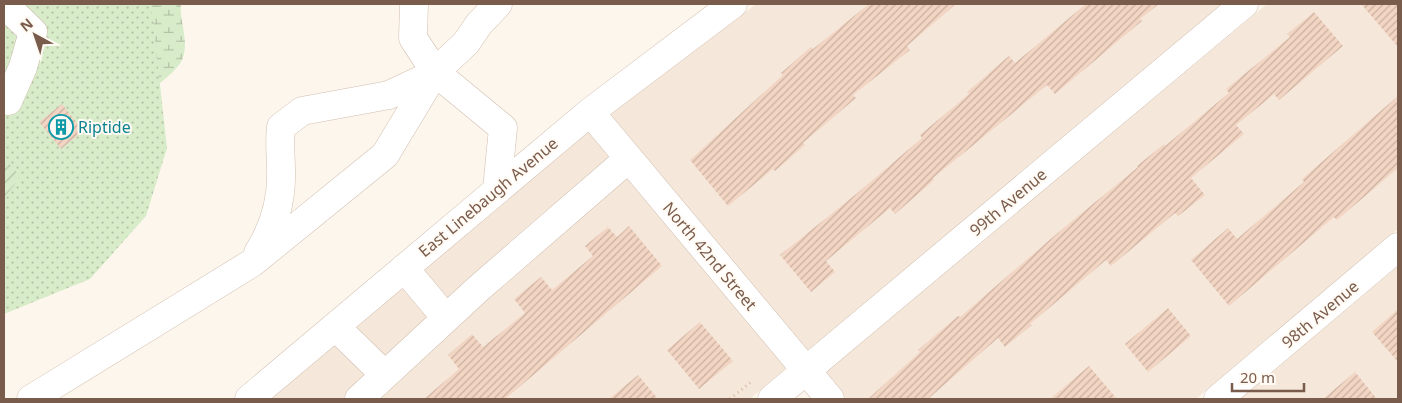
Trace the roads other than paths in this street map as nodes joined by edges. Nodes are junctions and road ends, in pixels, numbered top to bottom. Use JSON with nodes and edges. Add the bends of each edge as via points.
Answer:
{"nodes":[{"id":1,"x":4,"y":4,"type":"edge"},
{"id":2,"x":20,"y":4,"type":"edge"},
{"id":3,"x":414,"y":4,"type":"edge"},
{"id":4,"x":498,"y":4,"type":"edge"},
{"id":5,"x":733,"y":4,"type":"edge"},
{"id":6,"x":1244,"y":4,"type":"edge"},
{"id":7,"x":34,"y":32,"type":"junction"},
{"id":8,"x":435,"y":72,"type":"junction"},
{"id":9,"x":8,"y":101,"type":"dead end"},
{"id":10,"x":590,"y":112,"type":"junction"},
{"id":11,"x":628,"y":158,"type":"junction"},
{"id":12,"x":497,"y":189,"type":"junction"},
{"id":13,"x":1398,"y":247,"type":"edge"},
{"id":14,"x":252,"y":263,"type":"junction"},
{"id":15,"x":404,"y":268,"type":"junction"},
{"id":16,"x":446,"y":318,"type":"junction"},
{"id":17,"x":338,"y":324,"type":"junction"},
{"id":18,"x":805,"y":371,"type":"junction"},
{"id":19,"x":385,"y":375,"type":"junction"},
{"id":20,"x":31,"y":399,"type":"edge"},
{"id":21,"x":249,"y":399,"type":"edge"},
{"id":22,"x":359,"y":399,"type":"edge"},
{"id":23,"x":772,"y":399,"type":"edge"},
{"id":24,"x":830,"y":399,"type":"edge"},
{"id":25,"x":1218,"y":399,"type":"edge"}],
"edges":[{"from":1,"to":7,"type":"street"},
{"from":2,"to":7,"type":"street"},
{"from":3,"to":8,"type":"street","via":[[414,38]]},
{"from":4,"to":8,"type":"street","via":[[466,43]]},
{"from":5,"to":10,"type":"street","name":"East Linebaugh Avenue"},
{"from":6,"to":18,"type":"street","name":"99th Avenue"},
{"from":7,"to":9,"type":"street"},
{"from":8,"to":12,"type":"street","via":[[503,128]]},
{"from":8,"to":14,"type":"street","via":[[385,155]]},
{"from":8,"to":14,"type":"street","via":[[389,94],[302,111],[281,127],[277,211],[268,238]]},
{"from":10,"to":11,"type":"street","name":"North 42nd Street"},
{"from":10,"to":12,"type":"street","name":"East Linebaugh Avenue"},
{"from":11,"to":16,"type":"street"},
{"from":11,"to":18,"type":"street","name":"North 42nd Street"},
{"from":12,"to":15,"type":"street","name":"East Linebaugh Avenue"},
{"from":13,"to":25,"type":"street","name":"98th Avenue"},
{"from":14,"to":20,"type":"street"},
{"from":15,"to":16,"type":"street"},
{"from":15,"to":17,"type":"street","name":"East Linebaugh Avenue"},
{"from":16,"to":19,"type":"street"},
{"from":17,"to":19,"type":"street","via":[[345,336]]},
{"from":17,"to":21,"type":"street","name":"East Linebaugh Avenue"},
{"from":18,"to":23,"type":"street","name":"99th Avenue"},
{"from":18,"to":24,"type":"street","name":"North 42nd Street"},
{"from":19,"to":22,"type":"street"}]}
